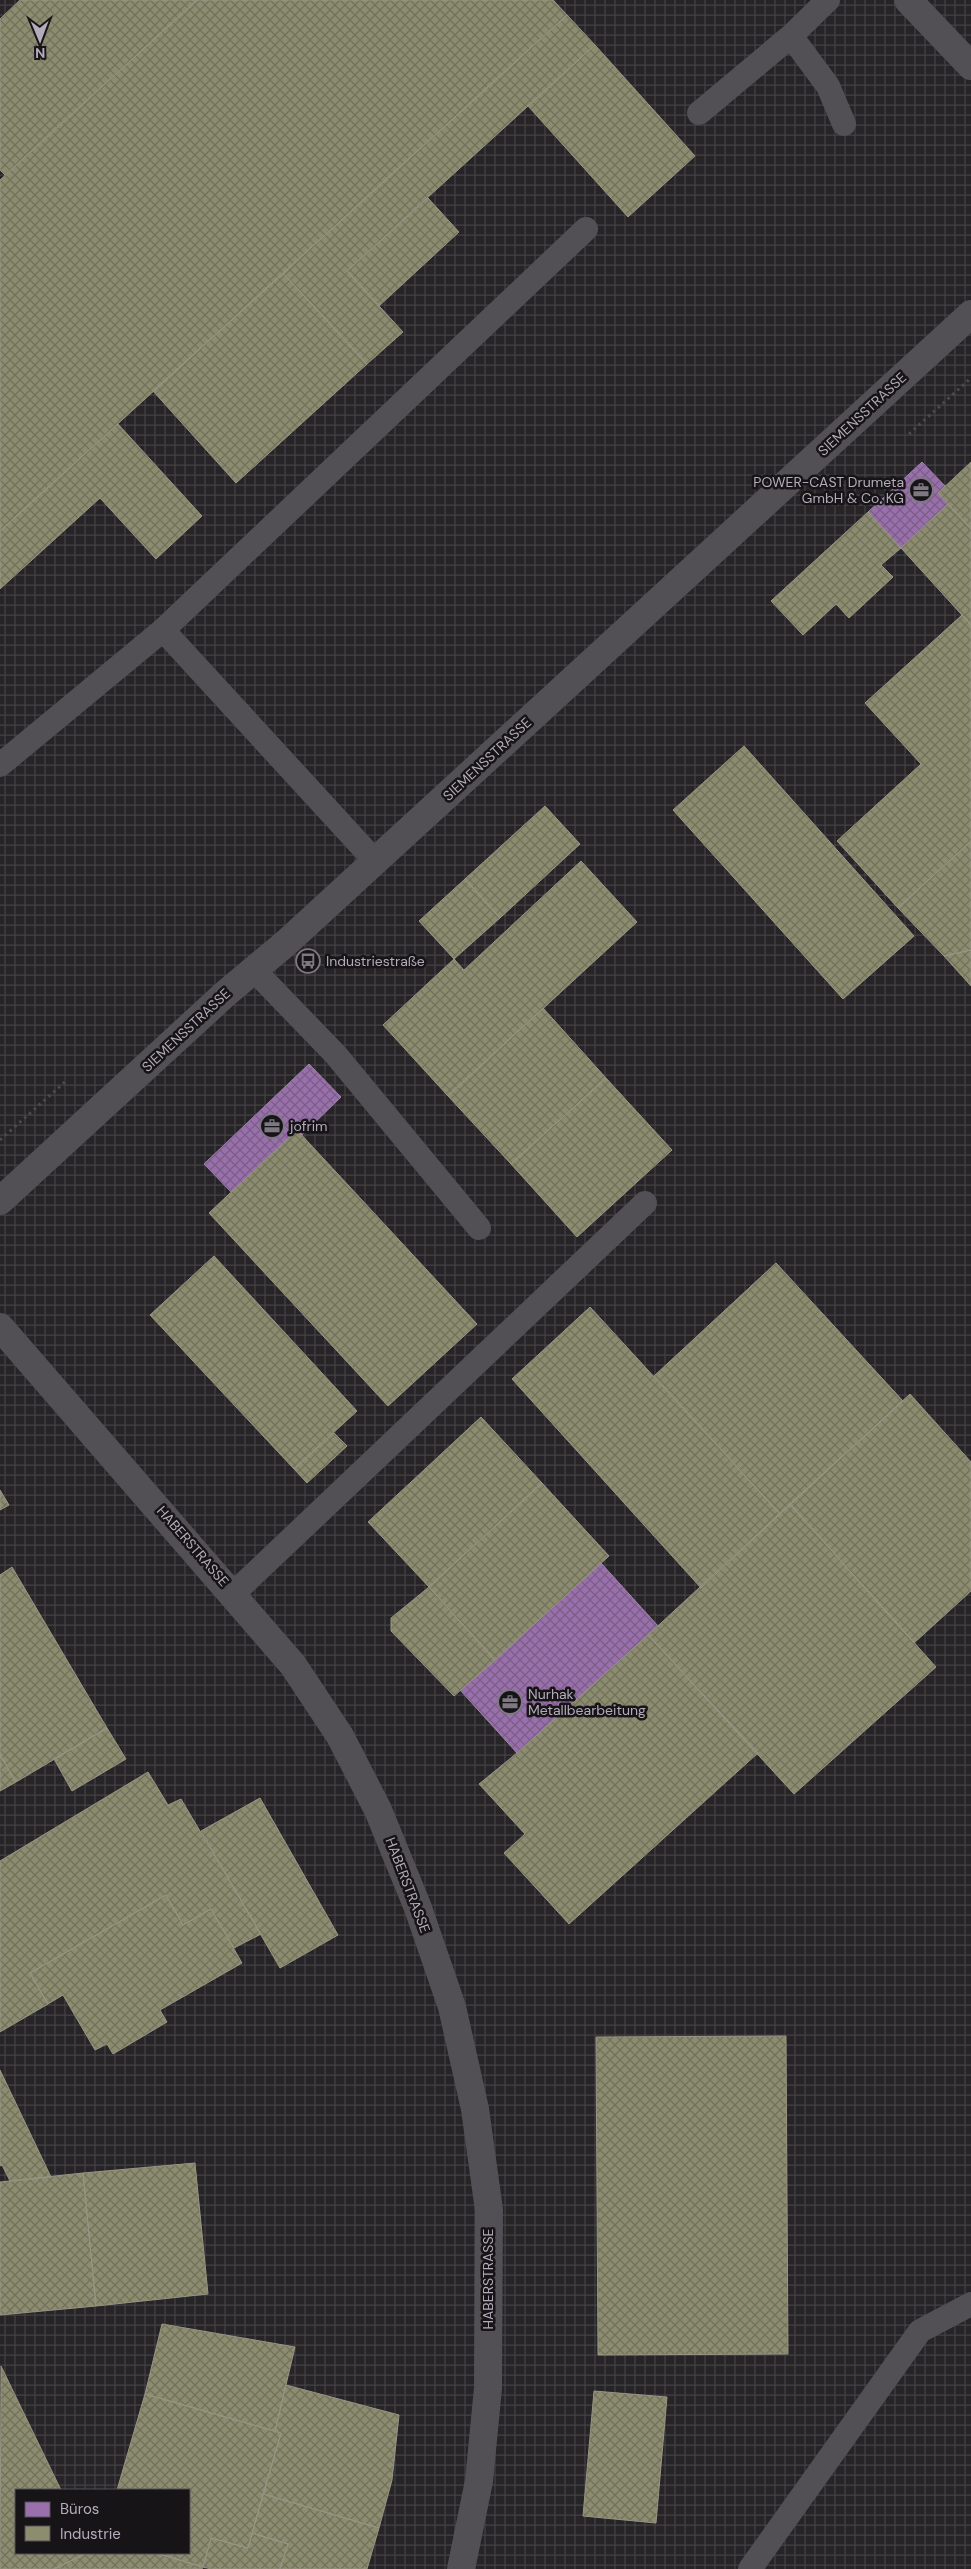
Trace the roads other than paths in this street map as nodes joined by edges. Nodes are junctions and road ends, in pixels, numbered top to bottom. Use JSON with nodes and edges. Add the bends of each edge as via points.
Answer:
{"nodes":[{"id":1,"x":828,"y":0,"type":"edge"},
{"id":2,"x":908,"y":0,"type":"edge"},
{"id":3,"x":790,"y":36,"type":"junction"},
{"id":4,"x":971,"y":66,"type":"edge"},
{"id":5,"x":699,"y":112,"type":"dead end"},
{"id":6,"x":844,"y":124,"type":"dead end"},
{"id":7,"x":586,"y":229,"type":"dead end"},
{"id":8,"x":971,"y":314,"type":"edge"},
{"id":9,"x":163,"y":630,"type":"junction"},
{"id":10,"x":0,"y":765,"type":"edge"},
{"id":11,"x":375,"y":862,"type":"junction"},
{"id":12,"x":254,"y":970,"type":"junction"},
{"id":13,"x":0,"y":1201,"type":"edge"},
{"id":14,"x":645,"y":1203,"type":"dead end"},
{"id":15,"x":479,"y":1228,"type":"dead end"},
{"id":16,"x":0,"y":1327,"type":"edge"},
{"id":17,"x":234,"y":1594,"type":"junction"},
{"id":18,"x":971,"y":2304,"type":"edge"},
{"id":19,"x":461,"y":2569,"type":"edge"},
{"id":20,"x":750,"y":2569,"type":"edge"}],
"edges":[{"from":1,"to":3,"type":"lane"},
{"from":2,"to":4,"type":"street"},
{"from":3,"to":5,"type":"lane"},
{"from":3,"to":6,"type":"lane","via":[[828,86]]},
{"from":7,"to":9,"type":"lane"},
{"from":8,"to":11,"type":"street","name":"SIEMENSSTRASSE"},
{"from":9,"to":10,"type":"lane"},
{"from":9,"to":11,"type":"lane"},
{"from":11,"to":12,"type":"street","name":"SIEMENSSTRASSE"},
{"from":12,"to":13,"type":"street","name":"SIEMENSSTRASSE"},
{"from":12,"to":15,"type":"lane","via":[[336,1055]]},
{"from":14,"to":17,"type":"lane"},
{"from":16,"to":17,"type":"street","name":"HABERSTRASSE"},
{"from":17,"to":19,"type":"street","name":"HABERSTRASSE","via":[[294,1665],[340,1736],[378,1810],[415,1899],[452,2007],[475,2109],[489,2210],[488,2388],[480,2481]]},
{"from":18,"to":20,"type":"lane","via":[[920,2331]]}]}
